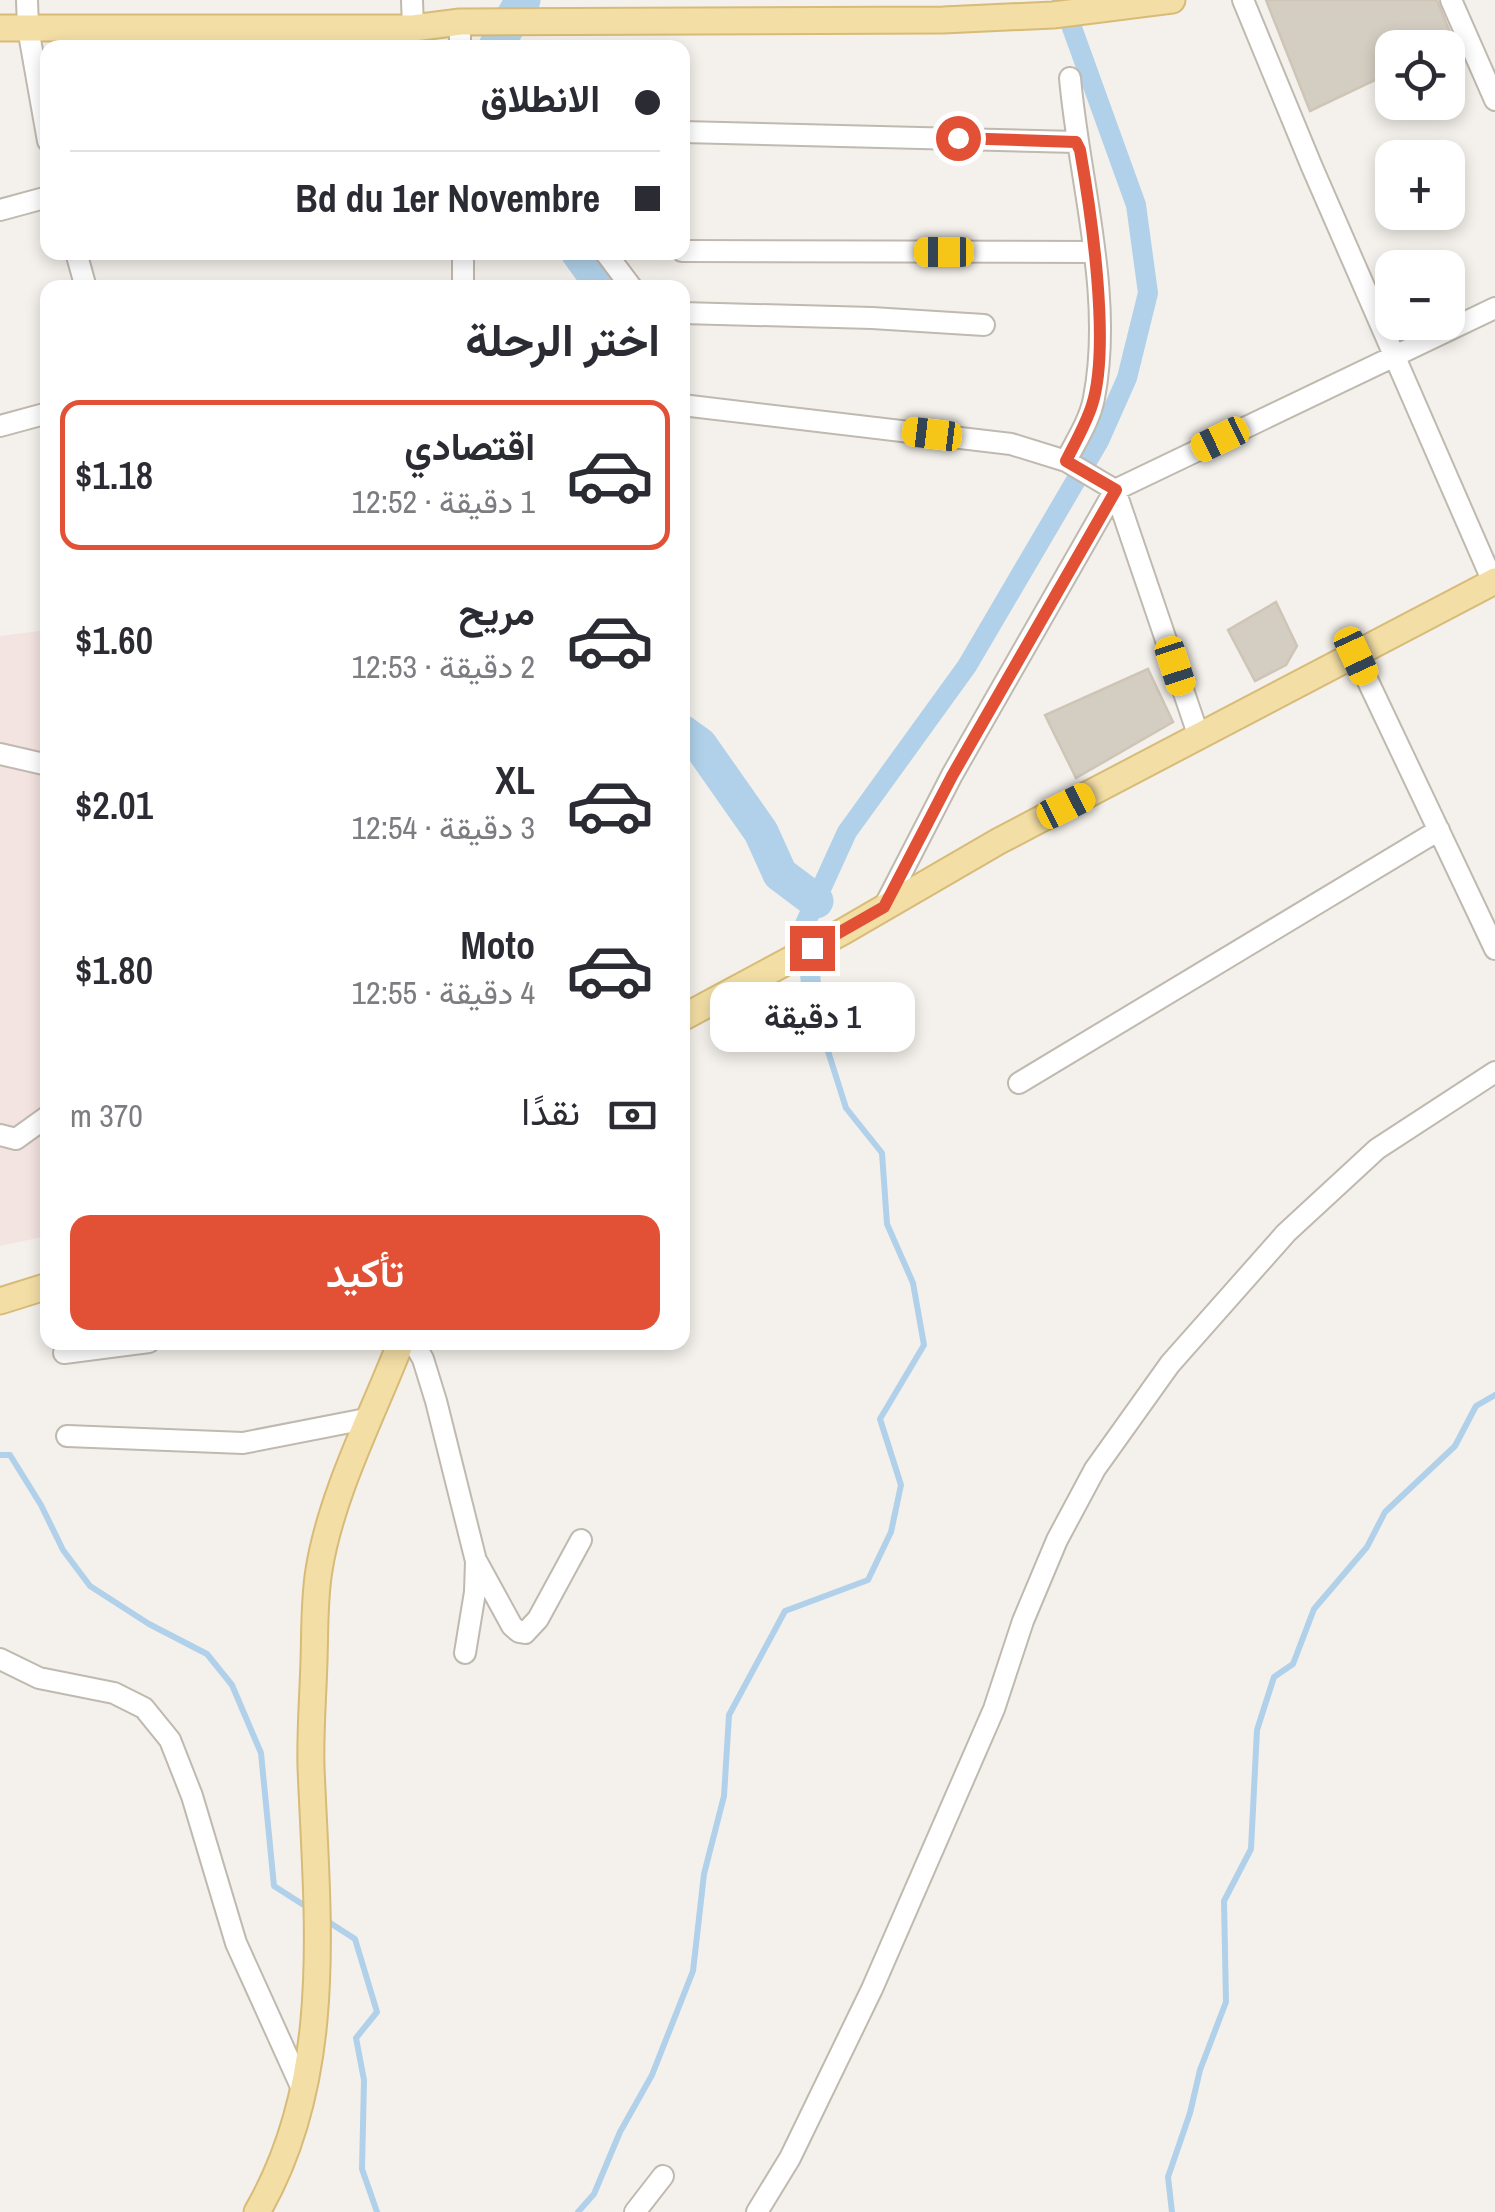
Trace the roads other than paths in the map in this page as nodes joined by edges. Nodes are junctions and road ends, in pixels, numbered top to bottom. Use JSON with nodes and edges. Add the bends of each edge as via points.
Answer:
{"nodes":[{"id":1,"x":27,"y":0,"type":"edge"},
{"id":2,"x":412,"y":0,"type":"edge"},
{"id":3,"x":1172,"y":0,"type":"edge"},
{"id":4,"x":1243,"y":0,"type":"edge"},
{"id":5,"x":1451,"y":0,"type":"edge"},
{"id":6,"x":796,"y":9,"type":"edge"},
{"id":7,"x":0,"y":28,"type":"edge"},
{"id":8,"x":28,"y":28,"type":"junction"},
{"id":9,"x":413,"y":28,"type":"junction"},
{"id":10,"x":460,"y":35,"type":"edge"},
{"id":11,"x":1070,"y":78,"type":"dead end"},
{"id":12,"x":40,"y":96,"type":"edge"},
{"id":13,"x":1495,"y":100,"type":"edge"},
{"id":14,"x":690,"y":132,"type":"edge"},
{"id":15,"x":1076,"y":142,"type":"junction"},
{"id":16,"x":40,"y":198,"type":"edge"},
{"id":17,"x":0,"y":210,"type":"edge"},
{"id":18,"x":690,"y":251,"type":"edge"},
{"id":19,"x":1094,"y":252,"type":"junction"},
{"id":20,"x":1495,"y":308,"type":"edge"},
{"id":21,"x":690,"y":313,"type":"edge"},
{"id":22,"x":984,"y":325,"type":"dead end"},
{"id":23,"x":1394,"y":355,"type":"junction"},
{"id":24,"x":690,"y":406,"type":"edge"},
{"id":25,"x":40,"y":414,"type":"edge"},
{"id":26,"x":0,"y":426,"type":"edge"},
{"id":27,"x":1070,"y":463,"type":"junction"},
{"id":28,"x":1116,"y":490,"type":"junction"},
{"id":29,"x":1494,"y":581,"type":"edge"},
{"id":30,"x":1356,"y":656,"type":"junction"},
{"id":31,"x":1199,"y":737,"type":"junction"},
{"id":32,"x":0,"y":754,"type":"edge"},
{"id":33,"x":40,"y":762,"type":"edge"},
{"id":34,"x":1438,"y":830,"type":"junction"},
{"id":35,"x":884,"y":907,"type":"junction"},
{"id":36,"x":1495,"y":950,"type":"edge"},
{"id":37,"x":690,"y":1014,"type":"edge"},
{"id":38,"x":1495,"y":1072,"type":"edge"},
{"id":39,"x":1019,"y":1083,"type":"dead end"},
{"id":40,"x":40,"y":1122,"type":"edge"},
{"id":41,"x":0,"y":1135,"type":"edge"},
{"id":42,"x":40,"y":1288,"type":"edge"},
{"id":43,"x":0,"y":1301,"type":"edge"},
{"id":44,"x":87,"y":1350,"type":"edge"},
{"id":45,"x":398,"y":1350,"type":"edge"},
{"id":46,"x":418,"y":1350,"type":"edge"},
{"id":47,"x":64,"y":1353,"type":"dead end"},
{"id":48,"x":371,"y":1418,"type":"junction"},
{"id":49,"x":67,"y":1436,"type":"dead end"},
{"id":50,"x":581,"y":1540,"type":"dead end"},
{"id":51,"x":476,"y":1561,"type":"junction"},
{"id":52,"x":465,"y":1653,"type":"dead end"},
{"id":53,"x":0,"y":1660,"type":"edge"},
{"id":54,"x":304,"y":2094,"type":"junction"},
{"id":55,"x":663,"y":2176,"type":"dead end"},
{"id":56,"x":257,"y":2212,"type":"edge"},
{"id":57,"x":635,"y":2212,"type":"edge"},
{"id":58,"x":757,"y":2212,"type":"edge"}],
"edges":[{"from":1,"to":8,"type":"street"},
{"from":2,"to":9,"type":"street"},
{"from":3,"to":6,"type":"main road","via":[[943,20]]},
{"from":4,"to":23,"type":"street"},
{"from":5,"to":13,"type":"street"},
{"from":6,"to":10,"type":"main road"},
{"from":7,"to":8,"type":"main road"},
{"from":8,"to":9,"type":"main road"},
{"from":8,"to":12,"type":"street"},
{"from":9,"to":10,"type":"main road"},
{"from":11,"to":15,"type":"street"},
{"from":14,"to":15,"type":"street"},
{"from":15,"to":19,"type":"street"},
{"from":16,"to":17,"type":"street"},
{"from":18,"to":19,"type":"street"},
{"from":19,"to":27,"type":"street","via":[[1094,402]]},
{"from":20,"to":23,"type":"street"},
{"from":21,"to":22,"type":"street"},
{"from":23,"to":28,"type":"street"},
{"from":23,"to":29,"type":"street"},
{"from":24,"to":27,"type":"street","via":[[1010,444]]},
{"from":25,"to":26,"type":"street"},
{"from":27,"to":28,"type":"street"},
{"from":28,"to":31,"type":"street"},
{"from":28,"to":35,"type":"street"},
{"from":29,"to":30,"type":"main road"},
{"from":30,"to":31,"type":"main road"},
{"from":30,"to":34,"type":"street"},
{"from":31,"to":35,"type":"main road"},
{"from":32,"to":33,"type":"street"},
{"from":34,"to":36,"type":"street"},
{"from":34,"to":39,"type":"street"},
{"from":35,"to":37,"type":"main road"},
{"from":38,"to":58,"type":"street","via":[[1377,1149],[1286,1233],[1170,1364],[1095,1469],[1057,1540],[994,1709],[872,1989],[806,2128]]},
{"from":40,"to":41,"type":"street","via":[[16,1139]]},
{"from":42,"to":43,"type":"main road"},
{"from":44,"to":47,"type":"street"},
{"from":45,"to":48,"type":"main road"},
{"from":46,"to":51,"type":"street"},
{"from":48,"to":49,"type":"street","via":[[243,1443]]},
{"from":48,"to":54,"type":"main road","via":[[319,1570],[311,1762],[317,1986]]},
{"from":50,"to":51,"type":"street","via":[[526,1633],[512,1626]]},
{"from":51,"to":52,"type":"street"},
{"from":53,"to":54,"type":"street","via":[[144,1708],[170,1740],[236,1943]]},
{"from":54,"to":56,"type":"main road"},
{"from":55,"to":57,"type":"street"}]}
